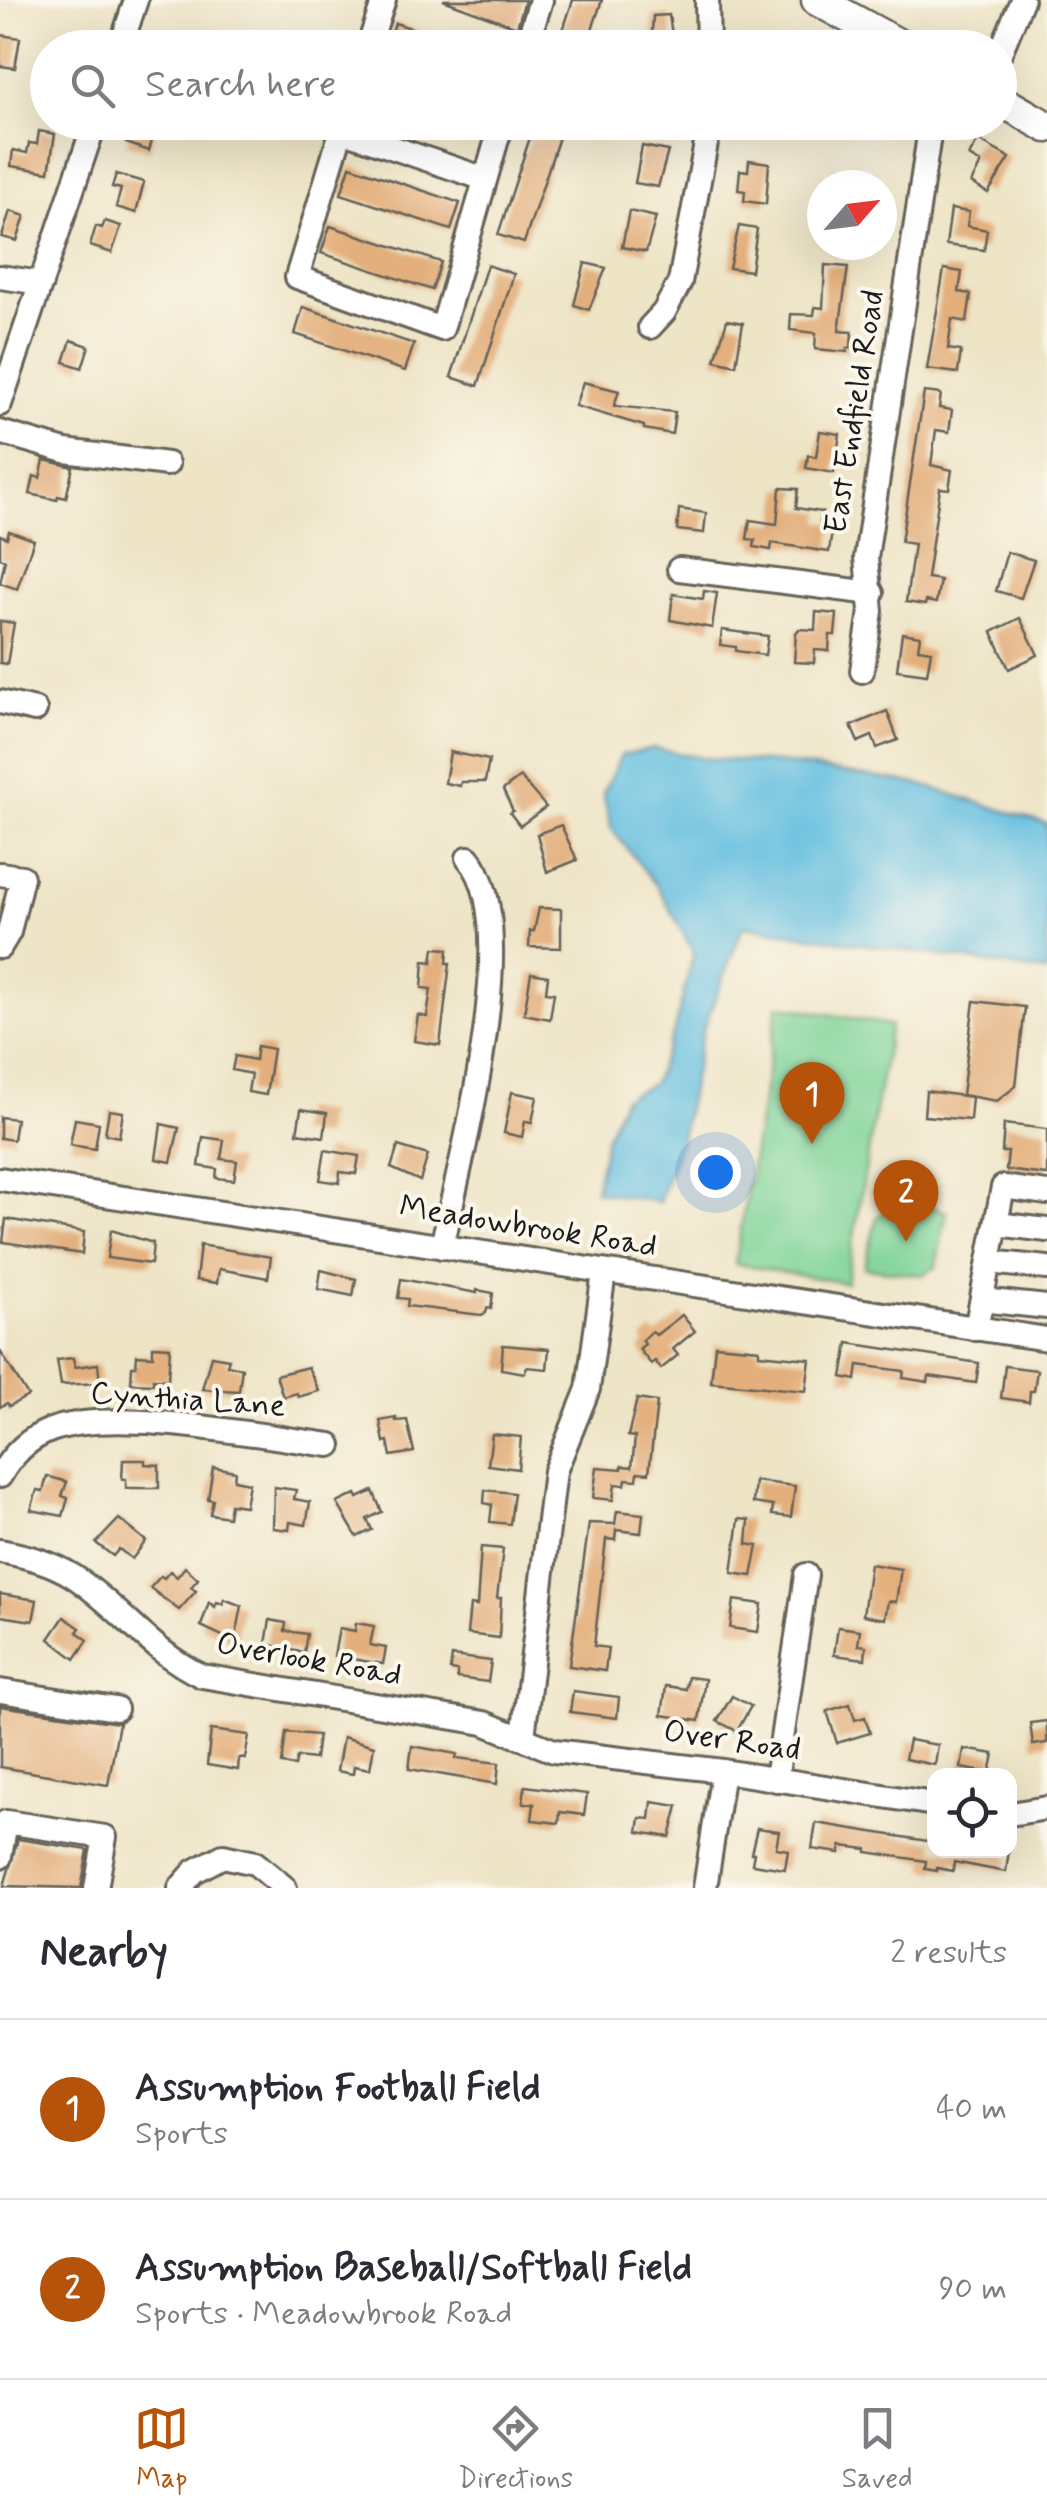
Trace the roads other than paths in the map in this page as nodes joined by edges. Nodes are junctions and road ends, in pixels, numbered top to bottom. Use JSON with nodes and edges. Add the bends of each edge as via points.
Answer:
{"nodes":[{"id":1,"x":136,"y":0,"type":"edge"},
{"id":2,"x":384,"y":0,"type":"edge"},
{"id":3,"x":541,"y":0,"type":"edge"},
{"id":4,"x":707,"y":0,"type":"edge"},
{"id":5,"x":818,"y":0,"type":"edge"},
{"id":6,"x":1022,"y":0,"type":"edge"},
{"id":7,"x":126,"y":30,"type":"edge"},
{"id":8,"x":374,"y":30,"type":"edge"},
{"id":9,"x":532,"y":30,"type":"edge"},
{"id":10,"x":708,"y":30,"type":"edge"},
{"id":11,"x":872,"y":30,"type":"edge"},
{"id":12,"x":1010,"y":30,"type":"edge"},
{"id":13,"x":1017,"y":110,"type":"edge"},
{"id":14,"x":1047,"y":127,"type":"edge"},
{"id":15,"x":89,"y":140,"type":"edge"},
{"id":16,"x":339,"y":140,"type":"edge"},
{"id":17,"x":381,"y":140,"type":"edge"},
{"id":18,"x":497,"y":140,"type":"edge"},
{"id":19,"x":707,"y":140,"type":"edge"},
{"id":20,"x":928,"y":140,"type":"edge"},
{"id":21,"x":485,"y":179,"type":"junction"},
{"id":22,"x":0,"y":277,"type":"edge"},
{"id":23,"x":40,"y":283,"type":"junction"},
{"id":24,"x":650,"y":327,"type":"dead end"},
{"id":25,"x":0,"y":404,"type":"edge"},
{"id":26,"x":0,"y":432,"type":"edge"},
{"id":27,"x":167,"y":464,"type":"dead end"},
{"id":28,"x":679,"y":569,"type":"dead end"},
{"id":29,"x":872,"y":593,"type":"junction"},
{"id":30,"x":862,"y":671,"type":"dead end"},
{"id":31,"x":0,"y":702,"type":"edge"},
{"id":32,"x":36,"y":710,"type":"dead end"},
{"id":33,"x":468,"y":858,"type":"dead end"},
{"id":34,"x":0,"y":874,"type":"edge"},
{"id":35,"x":0,"y":946,"type":"edge"},
{"id":36,"x":0,"y":1178,"type":"edge"},
{"id":37,"x":1047,"y":1193,"type":"edge"},
{"id":38,"x":997,"y":1224,"type":"junction"},
{"id":39,"x":1047,"y":1230,"type":"edge"},
{"id":40,"x":442,"y":1247,"type":"junction"},
{"id":41,"x":989,"y":1262,"type":"junction"},
{"id":42,"x":1047,"y":1268,"type":"edge"},
{"id":43,"x":604,"y":1272,"type":"junction"},
{"id":44,"x":982,"y":1300,"type":"junction"},
{"id":45,"x":1047,"y":1307,"type":"edge"},
{"id":46,"x":976,"y":1329,"type":"junction"},
{"id":47,"x":1047,"y":1339,"type":"edge"},
{"id":48,"x":330,"y":1445,"type":"dead end"},
{"id":49,"x":0,"y":1476,"type":"edge"},
{"id":50,"x":0,"y":1551,"type":"edge"},
{"id":51,"x":806,"y":1575,"type":"dead end"},
{"id":52,"x":0,"y":1691,"type":"edge"},
{"id":53,"x":116,"y":1709,"type":"dead end"},
{"id":54,"x":522,"y":1736,"type":"junction"},
{"id":55,"x":723,"y":1771,"type":"junction"},
{"id":56,"x":776,"y":1780,"type":"junction"},
{"id":57,"x":927,"y":1803,"type":"edge"},
{"id":58,"x":1047,"y":1808,"type":"edge"},
{"id":59,"x":1017,"y":1813,"type":"edge"},
{"id":60,"x":0,"y":1856,"type":"edge"},
{"id":61,"x":96,"y":1888,"type":"edge"},
{"id":62,"x":180,"y":1888,"type":"edge"},
{"id":63,"x":285,"y":1888,"type":"edge"},
{"id":64,"x":705,"y":1888,"type":"edge"}],
"edges":[{"from":1,"to":7,"type":"street"},
{"from":2,"to":8,"type":"street"},
{"from":3,"to":9,"type":"street"},
{"from":4,"to":10,"type":"street"},
{"from":5,"to":11,"type":"main road"},
{"from":6,"to":12,"type":"street"},
{"from":13,"to":14,"type":"main road"},
{"from":15,"to":23,"type":"street"},
{"from":16,"to":21,"type":"street","via":[[297,276],[442,329]]},
{"from":17,"to":21,"type":"street"},
{"from":18,"to":21,"type":"street"},
{"from":19,"to":24,"type":"street","via":[[680,282]]},
{"from":20,"to":29,"type":"street","name":"East Endfield Road","via":[[866,558]]},
{"from":22,"to":23,"type":"street"},
{"from":23,"to":25,"type":"street"},
{"from":26,"to":27,"type":"street","via":[[65,451]]},
{"from":28,"to":29,"type":"street"},
{"from":29,"to":30,"type":"street","name":"East Endfield Road"},
{"from":31,"to":32,"type":"street"},
{"from":33,"to":40,"type":"street","via":[[489,901],[489,1015]]},
{"from":34,"to":35,"type":"street","via":[[22,877],[10,932]]},
{"from":36,"to":40,"type":"street","name":"Meadowbrook Road"},
{"from":37,"to":38,"type":"street","via":[[1003,1186]]},
{"from":38,"to":39,"type":"street"},
{"from":38,"to":41,"type":"street"},
{"from":40,"to":43,"type":"street","name":"Meadowbrook Road"},
{"from":41,"to":42,"type":"street"},
{"from":41,"to":44,"type":"street"},
{"from":43,"to":46,"type":"street","name":"Meadowbrook Road"},
{"from":43,"to":54,"type":"street","via":[[588,1389],[555,1470]]},
{"from":44,"to":45,"type":"street"},
{"from":44,"to":46,"type":"street"},
{"from":46,"to":47,"type":"street","name":"Meadowbrook Road"},
{"from":48,"to":49,"type":"street","name":"Cynthia Lane","via":[[137,1422],[66,1426],[30,1441]]},
{"from":50,"to":54,"type":"street","name":"Overlook Road","via":[[71,1575],[170,1658],[202,1676],[484,1723]]},
{"from":51,"to":56,"type":"street"},
{"from":52,"to":53,"type":"street"},
{"from":54,"to":55,"type":"street","name":"Over Road","via":[[554,1751]]},
{"from":55,"to":56,"type":"street","name":"Over Road"},
{"from":55,"to":64,"type":"street"},
{"from":56,"to":57,"type":"street","name":"Over Road"},
{"from":58,"to":59,"type":"street"},
{"from":60,"to":61,"type":"street","via":[[6,1822],[105,1837]]},
{"from":62,"to":63,"type":"street","via":[[223,1856],[255,1863]]}]}
